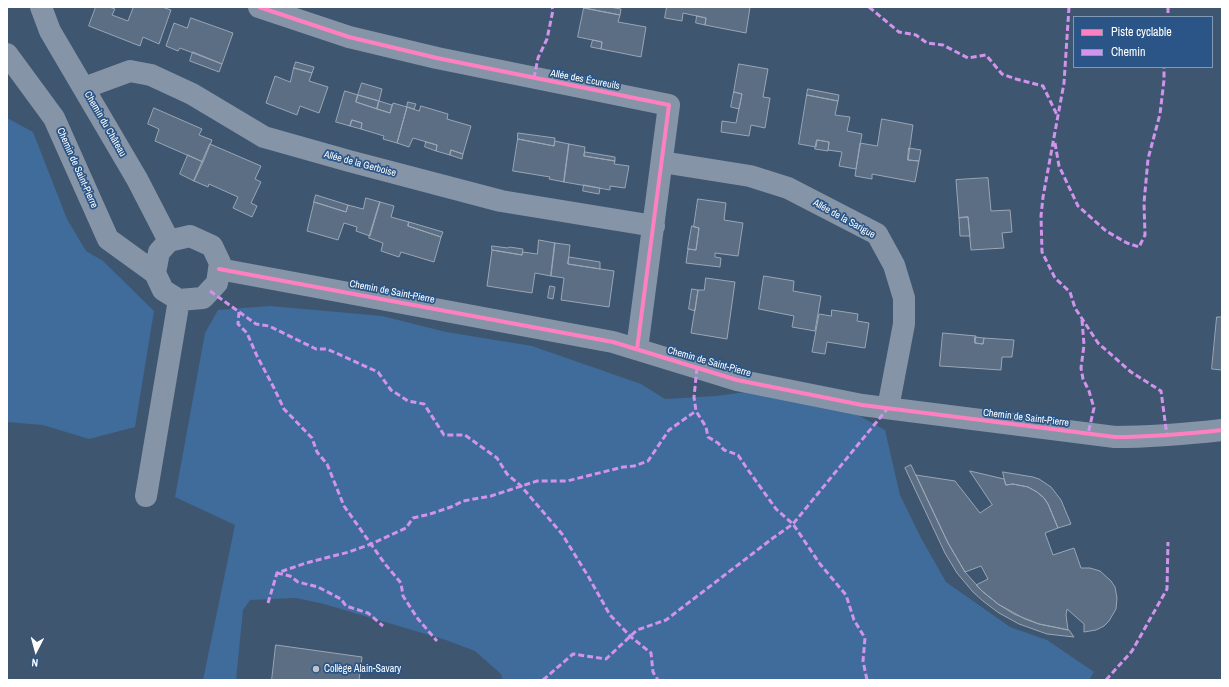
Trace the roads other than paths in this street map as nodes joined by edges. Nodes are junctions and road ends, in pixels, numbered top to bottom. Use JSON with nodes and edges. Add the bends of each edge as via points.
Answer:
{"nodes":[{"id":1,"x":42,"y":7,"type":"edge"},
{"id":2,"x":259,"y":7,"type":"edge"},
{"id":3,"x":7,"y":54,"type":"edge"},
{"id":4,"x":84,"y":88,"type":"junction"},
{"id":5,"x":662,"y":162,"type":"junction"},
{"id":6,"x":654,"y":226,"type":"junction"},
{"id":7,"x":169,"y":241,"type":"junction"},
{"id":8,"x":219,"y":269,"type":"junction"},
{"id":9,"x":155,"y":273,"type":"junction"},
{"id":10,"x":179,"y":300,"type":"junction"},
{"id":11,"x":637,"y":349,"type":"junction"},
{"id":12,"x":888,"y":408,"type":"junction"},
{"id":13,"x":1222,"y":430,"type":"edge"},
{"id":14,"x":146,"y":496,"type":"dead end"}],
"edges":[{"from":1,"to":4,"type":"street","name":"Chemin du Château","via":[[50,31]]},
{"from":2,"to":5,"type":"street","name":"Allée des Écureuils","via":[[349,38],[669,105]]},
{"from":3,"to":9,"type":"street","name":"Chemin de Saint-Pierre","via":[[54,118],[108,239]]},
{"from":4,"to":6,"type":"street","name":"Allée de la Gerboise","via":[[130,70],[151,75],[192,94],[264,137],[501,201]]},
{"from":4,"to":7,"type":"street","name":"Chemin du Château","via":[[137,179]]},
{"from":5,"to":6,"type":"street","name":"Allée des Écureuils"},
{"from":5,"to":12,"type":"street","name":"Allée de la Sarigue","via":[[750,176],[788,188],[877,234],[894,265],[904,298],[904,324]]},
{"from":6,"to":11,"type":"street","name":"Allée des Écureuils"},
{"from":7,"to":8,"type":"street","via":[[190,236],[212,246],[220,263]]},
{"from":7,"to":9,"type":"street","via":[[159,252]]},
{"from":8,"to":10,"type":"street","via":[[217,283],[203,298]]},
{"from":8,"to":11,"type":"street","name":"Chemin de Saint-Pierre","via":[[605,340]]},
{"from":9,"to":10,"type":"street","via":[[163,290]]},
{"from":10,"to":14,"type":"street"},
{"from":11,"to":12,"type":"street","name":"Chemin de Saint-Pierre","via":[[737,380]]},
{"from":12,"to":13,"type":"street","name":"Chemin de Saint-Pierre","via":[[1115,437]]}]}
